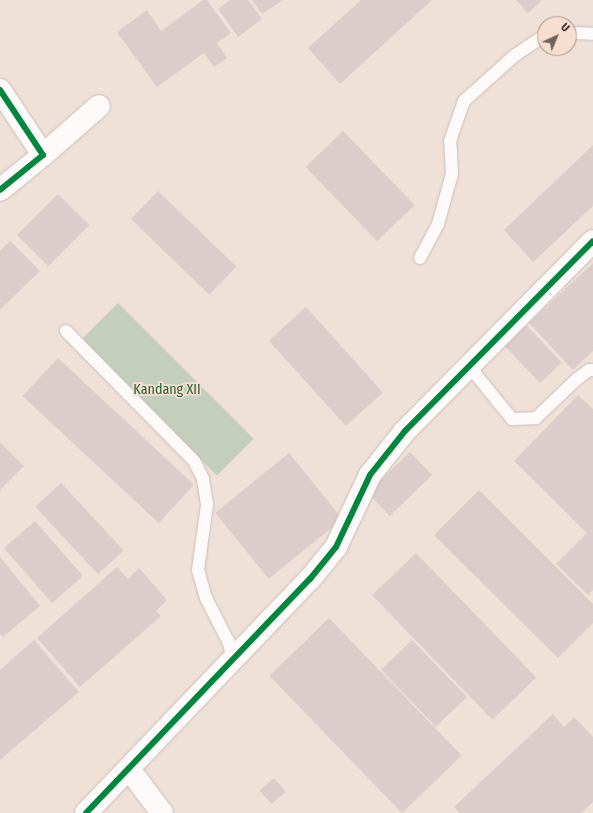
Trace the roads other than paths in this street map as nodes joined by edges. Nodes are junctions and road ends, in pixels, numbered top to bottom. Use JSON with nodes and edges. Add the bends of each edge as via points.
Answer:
{"nodes":[{"id":1,"x":577,"y":33,"type":"edge"},
{"id":2,"x":593,"y":34,"type":"edge"},
{"id":3,"x":537,"y":40,"type":"edge"},
{"id":4,"x":0,"y":90,"type":"edge"},
{"id":5,"x":100,"y":106,"type":"dead end"},
{"id":6,"x":43,"y":155,"type":"junction"},
{"id":7,"x":0,"y":190,"type":"edge"},
{"id":8,"x":593,"y":241,"type":"edge"},
{"id":9,"x":420,"y":258,"type":"dead end"},
{"id":10,"x":66,"y":332,"type":"dead end"},
{"id":11,"x":468,"y":365,"type":"junction"},
{"id":12,"x":593,"y":370,"type":"edge"},
{"id":13,"x":234,"y":659,"type":"junction"},
{"id":14,"x":129,"y":769,"type":"junction"},
{"id":15,"x":86,"y":813,"type":"edge"},
{"id":16,"x":162,"y":813,"type":"edge"}],
"edges":[{"from":1,"to":2,"type":"lane"},
{"from":3,"to":9,"type":"lane","via":[[514,56],[464,101],[450,140],[452,174],[438,224]]},
{"from":4,"to":6,"type":"street"},
{"from":5,"to":6,"type":"street"},
{"from":6,"to":7,"type":"street"},
{"from":8,"to":11,"type":"street"},
{"from":10,"to":13,"type":"lane","via":[[197,468],[203,479],[207,505],[198,570],[206,598],[229,643]]},
{"from":11,"to":12,"type":"lane","via":[[512,419],[536,418],[577,379]]},
{"from":11,"to":13,"type":"street","via":[[405,431],[370,475],[336,547],[310,579]]},
{"from":13,"to":14,"type":"street"},
{"from":14,"to":15,"type":"street"},
{"from":14,"to":16,"type":"street"}]}
